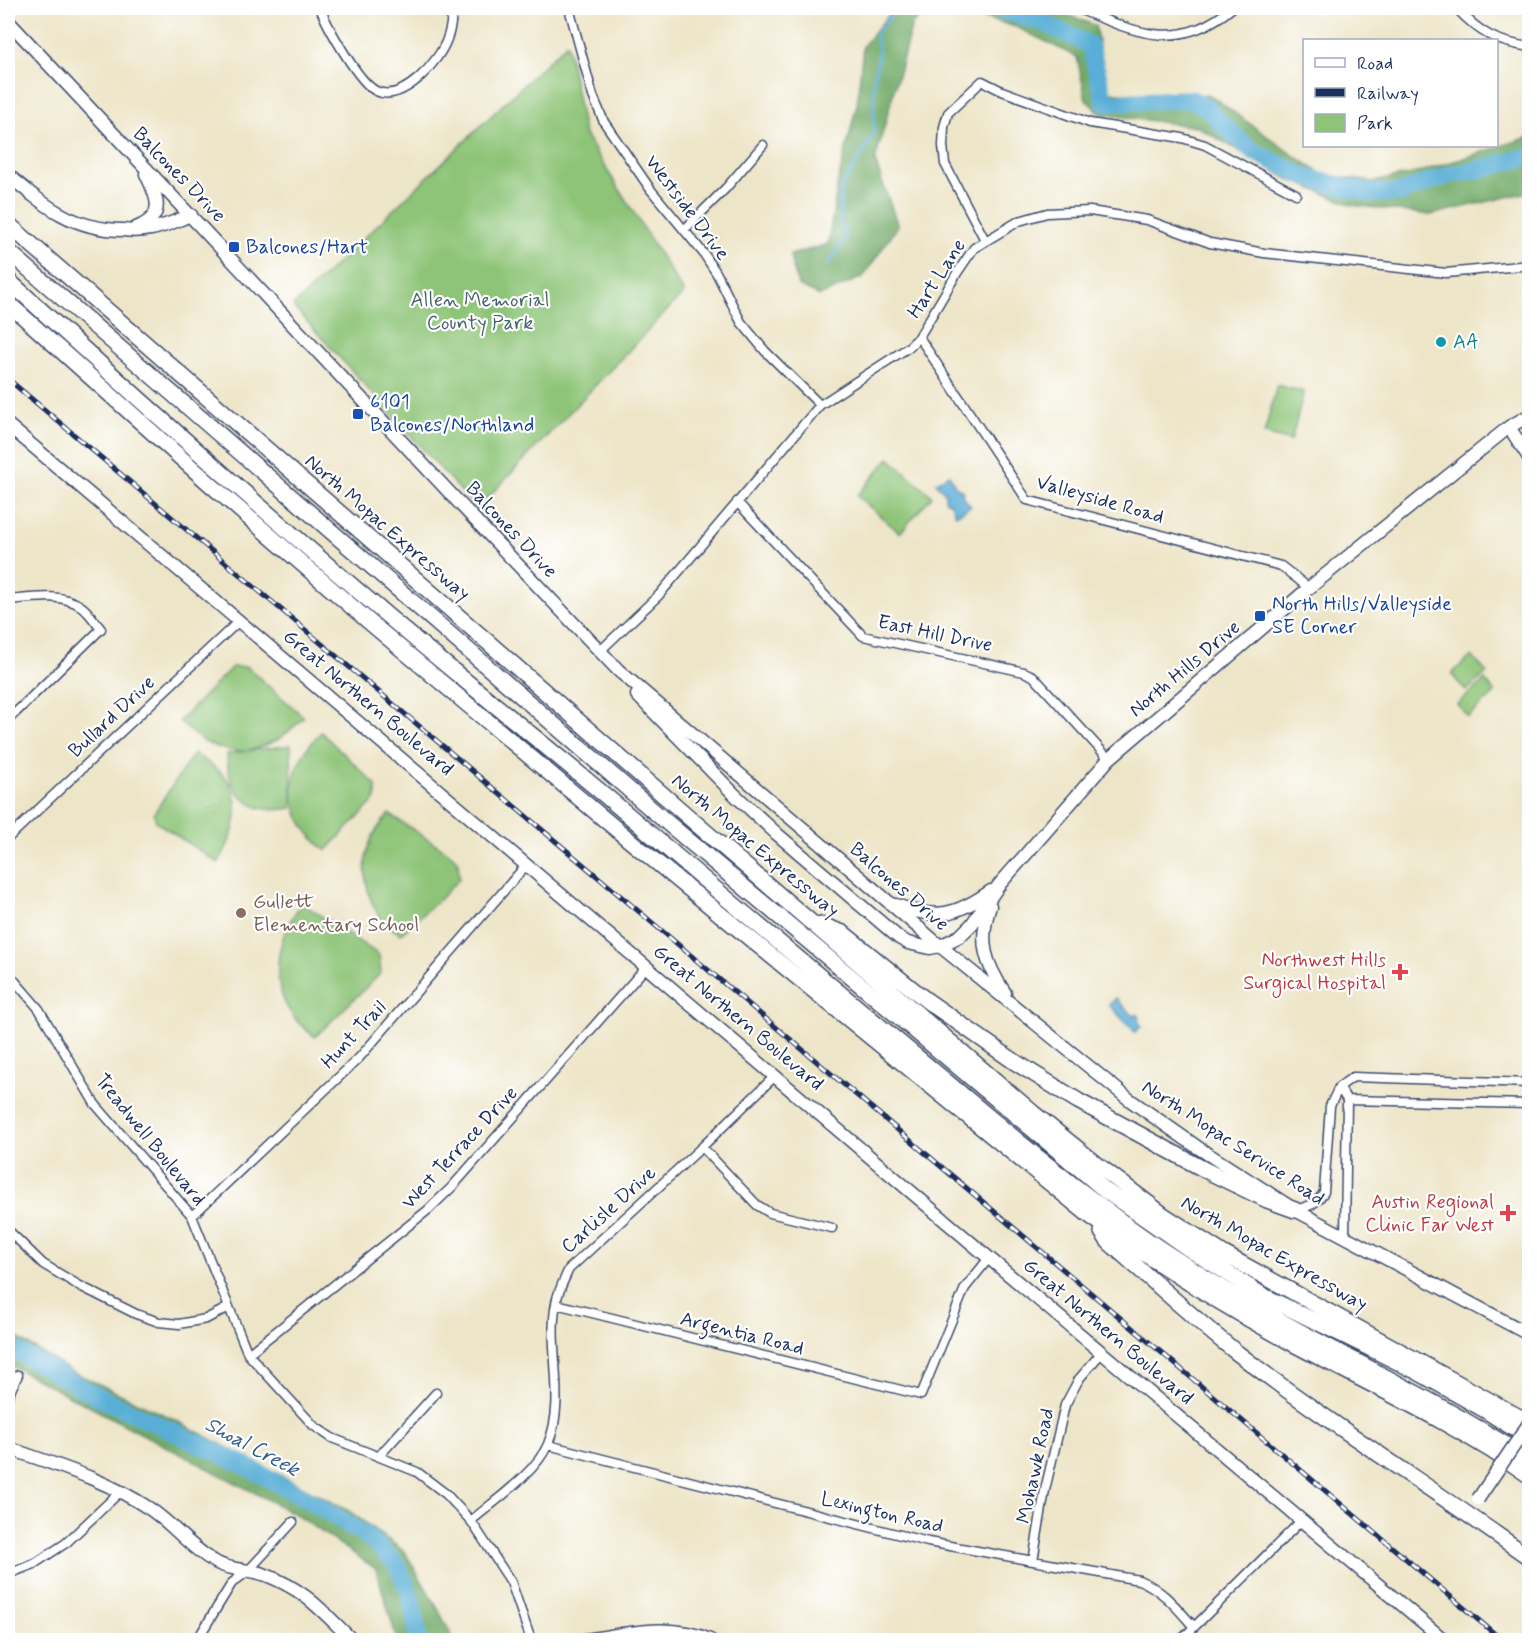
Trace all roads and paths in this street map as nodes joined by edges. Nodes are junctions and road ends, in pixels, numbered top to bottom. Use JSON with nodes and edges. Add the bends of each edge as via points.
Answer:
{"nodes":[{"id":1,"x":320,"y":8,"type":"edge"},
{"id":2,"x":452,"y":8,"type":"edge"},
{"id":3,"x":569,"y":8,"type":"edge"},
{"id":4,"x":1076,"y":8,"type":"edge"},
{"id":5,"x":1232,"y":8,"type":"edge"},
{"id":6,"x":1456,"y":8,"type":"edge"},
{"id":7,"x":8,"y":21,"type":"edge"},
{"id":8,"x":1496,"y":39,"type":"edge"},
{"id":9,"x":1498,"y":40,"type":"edge"},
{"id":10,"x":1503,"y":43,"type":"junction"},
{"id":11,"x":1530,"y":48,"type":"edge"},
{"id":12,"x":1498,"y":50,"type":"edge"},
{"id":13,"x":763,"y":145,"type":"dead end"},
{"id":14,"x":142,"y":165,"type":"junction"},
{"id":15,"x":8,"y":175,"type":"edge"},
{"id":16,"x":1296,"y":194,"type":"dead end"},
{"id":17,"x":190,"y":215,"type":"junction"},
{"id":18,"x":8,"y":224,"type":"edge"},
{"id":19,"x":684,"y":230,"type":"junction"},
{"id":20,"x":130,"y":231,"type":"junction"},
{"id":21,"x":985,"y":240,"type":"junction"},
{"id":22,"x":8,"y":245,"type":"edge"},
{"id":23,"x":8,"y":250,"type":"edge"},
{"id":24,"x":1530,"y":266,"type":"edge"},
{"id":25,"x":8,"y":280,"type":"edge"},
{"id":26,"x":8,"y":295,"type":"edge"},
{"id":27,"x":8,"y":303,"type":"edge"},
{"id":28,"x":124,"y":327,"type":"junction"},
{"id":29,"x":45,"y":336,"type":"junction"},
{"id":30,"x":919,"y":337,"type":"junction"},
{"id":31,"x":820,"y":405,"type":"junction"},
{"id":32,"x":1530,"y":415,"type":"edge"},
{"id":33,"x":8,"y":425,"type":"edge"},
{"id":34,"x":1509,"y":427,"type":"junction"},
{"id":35,"x":1530,"y":459,"type":"edge"},
{"id":36,"x":737,"y":502,"type":"junction"},
{"id":37,"x":1309,"y":588,"type":"junction"},
{"id":38,"x":8,"y":600,"type":"edge"},
{"id":39,"x":240,"y":620,"type":"junction"},
{"id":40,"x":600,"y":651,"type":"junction"},
{"id":41,"x":618,"y":670,"type":"junction"},
{"id":42,"x":8,"y":720,"type":"edge"},
{"id":43,"x":530,"y":755,"type":"junction"},
{"id":44,"x":1109,"y":759,"type":"junction"},
{"id":45,"x":8,"y":838,"type":"edge"},
{"id":46,"x":526,"y":864,"type":"junction"},
{"id":47,"x":696,"y":873,"type":"junction"},
{"id":48,"x":999,"y":885,"type":"junction"},
{"id":49,"x":888,"y":902,"type":"junction"},
{"id":50,"x":813,"y":922,"type":"junction"},
{"id":51,"x":940,"y":946,"type":"junction"},
{"id":52,"x":647,"y":966,"type":"junction"},
{"id":53,"x":8,"y":973,"type":"edge"},
{"id":54,"x":1013,"y":1005,"type":"junction"},
{"id":55,"x":776,"y":1075,"type":"junction"},
{"id":56,"x":1530,"y":1083,"type":"edge"},
{"id":57,"x":1339,"y":1087,"type":"junction"},
{"id":58,"x":1347,"y":1100,"type":"junction"},
{"id":59,"x":1530,"y":1104,"type":"edge"},
{"id":60,"x":702,"y":1147,"type":"junction"},
{"id":61,"x":1295,"y":1210,"type":"junction"},
{"id":62,"x":1089,"y":1215,"type":"junction"},
{"id":63,"x":192,"y":1216,"type":"junction"},
{"id":64,"x":832,"y":1228,"type":"dead end"},
{"id":65,"x":8,"y":1230,"type":"edge"},
{"id":66,"x":1346,"y":1237,"type":"junction"},
{"id":67,"x":1224,"y":1254,"type":"junction"},
{"id":68,"x":989,"y":1258,"type":"junction"},
{"id":69,"x":556,"y":1304,"type":"junction"},
{"id":70,"x":229,"y":1307,"type":"junction"},
{"id":71,"x":1302,"y":1313,"type":"junction"},
{"id":72,"x":1498,"y":1319,"type":"junction"},
{"id":73,"x":1530,"y":1326,"type":"edge"},
{"id":74,"x":1530,"y":1335,"type":"edge"},
{"id":75,"x":1102,"y":1352,"type":"junction"},
{"id":76,"x":248,"y":1354,"type":"junction"},
{"id":77,"x":18,"y":1375,"type":"dead end"},
{"id":78,"x":436,"y":1393,"type":"dead end"},
{"id":79,"x":8,"y":1396,"type":"edge"},
{"id":80,"x":1530,"y":1422,"type":"edge"},
{"id":81,"x":1530,"y":1439,"type":"edge"},
{"id":82,"x":548,"y":1445,"type":"junction"},
{"id":83,"x":8,"y":1448,"type":"edge"},
{"id":84,"x":379,"y":1456,"type":"junction"},
{"id":85,"x":1530,"y":1460,"type":"edge"},
{"id":86,"x":1530,"y":1476,"type":"edge"},
{"id":87,"x":120,"y":1491,"type":"junction"},
{"id":88,"x":1467,"y":1514,"type":"junction"},
{"id":89,"x":1302,"y":1520,"type":"junction"},
{"id":90,"x":471,"y":1521,"type":"junction"},
{"id":91,"x":293,"y":1522,"type":"dead end"},
{"id":92,"x":1530,"y":1558,"type":"edge"},
{"id":93,"x":1033,"y":1561,"type":"junction"},
{"id":94,"x":248,"y":1570,"type":"junction"},
{"id":95,"x":8,"y":1574,"type":"edge"},
{"id":96,"x":1194,"y":1627,"type":"junction"},
{"id":97,"x":197,"y":1641,"type":"edge"},
{"id":98,"x":352,"y":1641,"type":"edge"},
{"id":99,"x":531,"y":1641,"type":"edge"},
{"id":100,"x":585,"y":1641,"type":"edge"},
{"id":101,"x":710,"y":1641,"type":"edge"},
{"id":102,"x":1181,"y":1641,"type":"edge"},
{"id":103,"x":1443,"y":1641,"type":"edge"}],
"edges":[{"from":1,"to":2,"type":"street","via":[[351,62],[371,88],[386,95],[402,91],[435,60],[447,41]]},
{"from":3,"to":19,"type":"street","name":"Westside Drive","via":[[604,122]]},
{"from":4,"to":5,"type":"street","via":[[1140,32],[1160,35],[1183,35]]},
{"from":6,"to":8,"type":"street","via":[[1471,24]]},
{"from":7,"to":14,"type":"street","name":"Balcones Drive"},
{"from":9,"to":10,"type":"street"},
{"from":10,"to":11,"type":"street"},
{"from":10,"to":12,"type":"street"},
{"from":13,"to":19,"type":"street"},
{"from":14,"to":17,"type":"street","name":"Balcones Drive"},
{"from":14,"to":20,"type":"street","via":[[157,196],[157,207],[149,221]]},
{"from":15,"to":20,"type":"street","via":[[62,217],[108,230]]},
{"from":16,"to":21,"type":"street","via":[[1205,145],[1090,123],[982,81],[948,113],[943,146],[945,164]]},
{"from":17,"to":20,"type":"street","via":[[151,229]]},
{"from":17,"to":40,"type":"street","name":"Balcones Drive"},
{"from":18,"to":28,"type":"highway","name":"North Mopac Expressway"},
{"from":19,"to":31,"type":"street","name":"Westside Drive","via":[[714,269],[741,322]]},
{"from":21,"to":24,"type":"street","name":"Hart Lane","via":[[1019,221],[1047,213],[1090,211],[1148,220],[1210,243],[1264,253],[1446,273]]},
{"from":21,"to":30,"type":"street","name":"Hart Lane","via":[[958,271]]},
{"from":22,"to":28,"type":"highway","via":[[94,317]]},
{"from":23,"to":71,"type":"highway","via":[[657,814],[1073,1166],[1189,1249],[1264,1296]]},
{"from":25,"to":47,"type":"highway","via":[[314,554]]},
{"from":26,"to":29,"type":"highway"},
{"from":27,"to":29,"type":"highway"},
{"from":28,"to":50,"type":"highway","name":"North Mopac Expressway"},
{"from":29,"to":43,"type":"highway","via":[[300,563]]},
{"from":30,"to":31,"type":"street","name":"Hart Lane"},
{"from":30,"to":37,"type":"street","name":"Valleyside Road","via":[[1027,500],[1281,566]]},
{"from":31,"to":36,"type":"street","name":"Hart Lane"},
{"from":32,"to":34,"type":"street","name":"North Hills Drive"},
{"from":33,"to":39,"type":"street","name":"Great Northern Boulevard"},
{"from":34,"to":35,"type":"street"},
{"from":34,"to":37,"type":"street","name":"North Hills Drive"},
{"from":36,"to":40,"type":"street","name":"Hart Lane","via":[[659,595]]},
{"from":36,"to":44,"type":"street","name":"East Hill Drive","via":[[863,636],[1033,676]]},
{"from":37,"to":44,"type":"street","name":"North Hills Drive"},
{"from":38,"to":42,"type":"street","via":[[68,600],[83,608],[101,629]]},
{"from":39,"to":45,"type":"street","name":"Bullard Drive"},
{"from":39,"to":46,"type":"street","name":"Great Northern Boulevard"},
{"from":40,"to":41,"type":"street","name":"Balcones Drive"},
{"from":41,"to":49,"type":"street","name":"Balcones Drive"},
{"from":41,"to":51,"type":"street","name":"Balcones Drive","via":[[644,703],[777,834],[899,938],[921,947]]},
{"from":43,"to":47,"type":"highway"},
{"from":43,"to":62,"type":"highway"},
{"from":44,"to":48,"type":"street","name":"North Hills Drive"},
{"from":46,"to":52,"type":"street","name":"Great Northern Boulevard"},
{"from":46,"to":63,"type":"street","name":"Hunt Trail","via":[[359,1058]]},
{"from":47,"to":85,"type":"highway","via":[[971,1102],[1141,1236],[1257,1309],[1453,1413]]},
{"from":48,"to":49,"type":"street","name":"North Hills Drive","via":[[971,905],[944,914],[922,913]]},
{"from":48,"to":51,"type":"street","name":"North Hills Drive","via":[[972,924],[960,936]]},
{"from":48,"to":54,"type":"street","via":[[984,927],[984,945],[990,970]]},
{"from":49,"to":51,"type":"street","name":"Balcones Drive"},
{"from":50,"to":61,"type":"highway","via":[[843,933],[944,1012],[1078,1101],[1207,1170]]},
{"from":50,"to":67,"type":"highway","name":"North Mopac Expressway","via":[[1033,1113],[1162,1214]]},
{"from":51,"to":54,"type":"street","name":"North Mopac Service Road"},
{"from":52,"to":55,"type":"street","name":"Great Northern Boulevard"},
{"from":52,"to":76,"type":"street","name":"West Terrace Drive","via":[[452,1187]]},
{"from":53,"to":63,"type":"street","name":"Treadwell Boulevard","via":[[39,1009],[95,1104]]},
{"from":54,"to":61,"type":"street","name":"North Mopac Service Road","via":[[1130,1100]]},
{"from":55,"to":60,"type":"street","name":"Carlisle Drive"},
{"from":55,"to":68,"type":"street","name":"Great Northern Boulevard"},
{"from":56,"to":57,"type":"street","via":[[1353,1077]]},
{"from":57,"to":58,"type":"street"},
{"from":57,"to":61,"type":"street","via":[[1330,1106],[1324,1192],[1313,1205]]},
{"from":58,"to":59,"type":"street"},
{"from":58,"to":66,"type":"street"},
{"from":60,"to":64,"type":"street","via":[[757,1205],[770,1213]]},
{"from":60,"to":69,"type":"street","name":"Carlisle Drive","via":[[569,1269]]},
{"from":61,"to":66,"type":"street","name":"North Mopac Service Road"},
{"from":62,"to":86,"type":"highway","via":[[1226,1307],[1438,1419]]},
{"from":62,"to":88,"type":"highway","via":[[1109,1242],[1191,1316],[1366,1446]]},
{"from":63,"to":70,"type":"street","name":"Treadwell Boulevard"},
{"from":65,"to":70,"type":"street","via":[[43,1264],[136,1314],[179,1324],[206,1319]]},
{"from":66,"to":72,"type":"street","name":"North Mopac Service Road"},
{"from":67,"to":71,"type":"highway","via":[[1248,1278]]},
{"from":67,"to":80,"type":"highway","name":"North Mopac Expressway"},
{"from":68,"to":69,"type":"street","name":"Argentia Road","via":[[965,1288],[921,1395]]},
{"from":68,"to":75,"type":"street","name":"Great Northern Boulevard"},
{"from":69,"to":82,"type":"street","name":"Carlisle Drive","via":[[553,1336],[557,1400]]},
{"from":70,"to":76,"type":"street","name":"Treadwell Boulevard"},
{"from":71,"to":81,"type":"highway","via":[[1443,1386]]},
{"from":72,"to":73,"type":"street"},
{"from":72,"to":74,"type":"street","name":"North Mopac Service Road"},
{"from":75,"to":89,"type":"street","name":"Great Northern Boulevard"},
{"from":75,"to":93,"type":"street","name":"Mohawk Road","via":[[1079,1379],[1065,1405]]},
{"from":76,"to":84,"type":"street","name":"Treadwell Boulevard","via":[[314,1426],[332,1438]]},
{"from":77,"to":79,"type":"street"},
{"from":78,"to":84,"type":"street"},
{"from":80,"to":88,"type":"street","bridge":true},
{"from":82,"to":90,"type":"street","name":"Carlisle Drive","via":[[526,1473]]},
{"from":82,"to":93,"type":"street","name":"Lexington Road","via":[[917,1540]]},
{"from":83,"to":87,"type":"street"},
{"from":84,"to":90,"type":"street","name":"Treadwell Boulevard","via":[[432,1482]]},
{"from":87,"to":94,"type":"street","via":[[151,1509],[204,1555],[220,1564]]},
{"from":87,"to":95,"type":"street","via":[[66,1543],[34,1564]]},
{"from":88,"to":92,"type":"highway"},
{"from":89,"to":96,"type":"street"},
{"from":89,"to":103,"type":"street","name":"Great Northern Boulevard"},
{"from":90,"to":99,"type":"street","name":"Treadwell Boulevard","via":[[511,1582]]},
{"from":91,"to":94,"type":"street"},
{"from":93,"to":96,"type":"street","name":"Lexington Road","via":[[1139,1580],[1165,1595]]},
{"from":94,"to":97,"type":"street","via":[[232,1583]]},
{"from":94,"to":98,"type":"street","via":[[300,1592]]},
{"from":96,"to":102,"type":"street"},
{"from":100,"to":101,"type":"street","via":[[664,1629]]}]}
